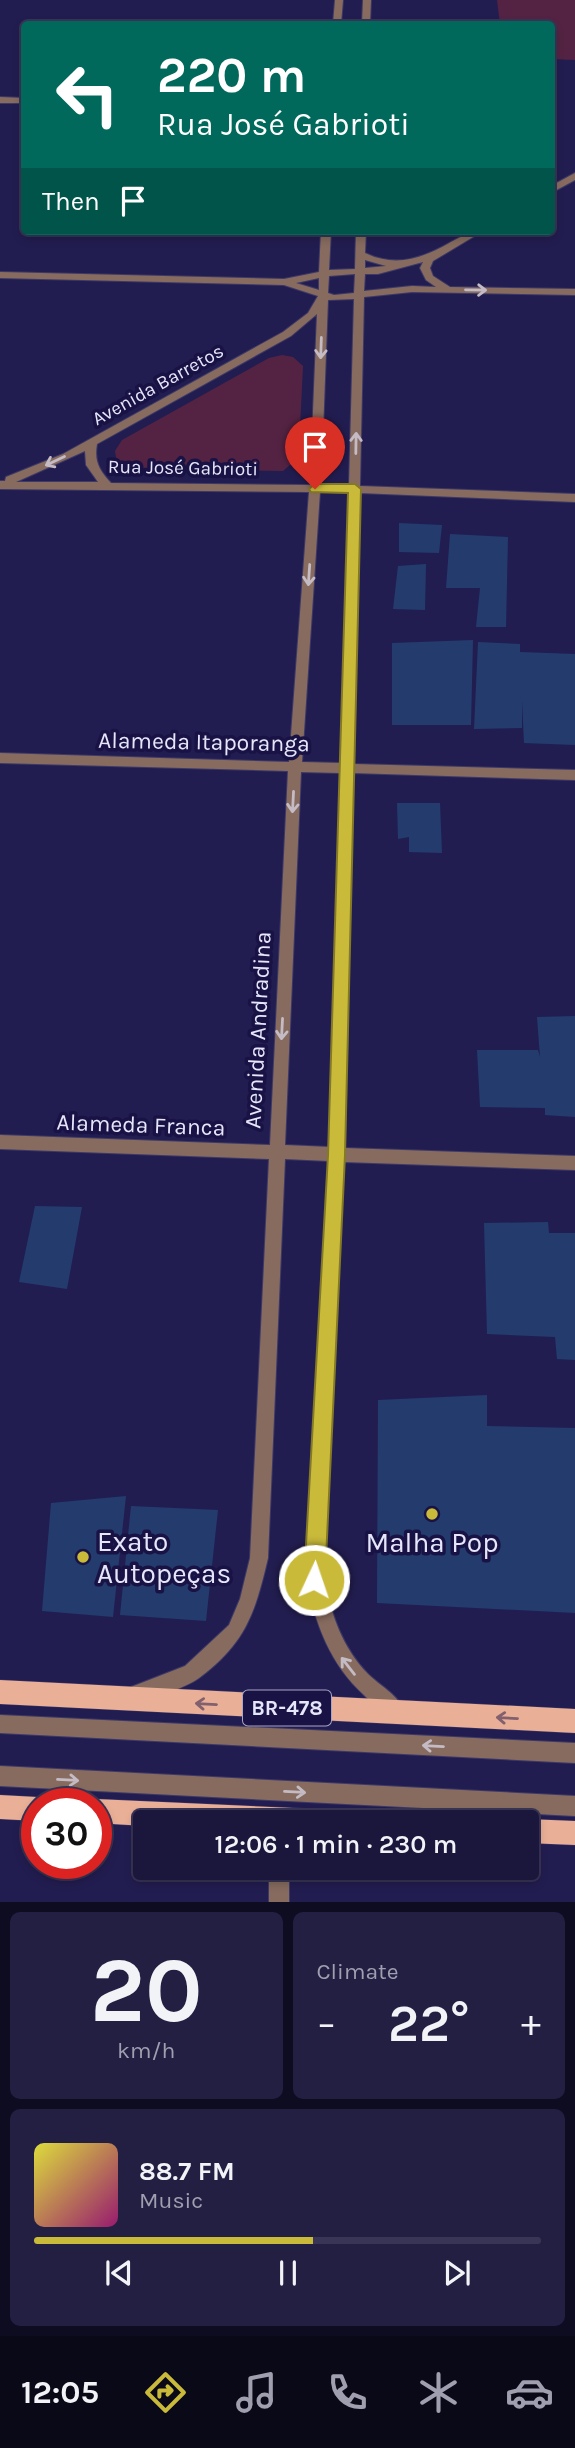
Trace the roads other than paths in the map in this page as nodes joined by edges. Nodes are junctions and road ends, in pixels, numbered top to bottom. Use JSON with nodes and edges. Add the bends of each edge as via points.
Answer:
{"nodes":[{"id":1,"x":339,"y":0,"type":"edge"},
{"id":2,"x":367,"y":0,"type":"edge"},
{"id":3,"x":337,"y":21,"type":"edge"},
{"id":4,"x":366,"y":21,"type":"edge"},
{"id":5,"x":0,"y":100,"type":"edge"},
{"id":6,"x":21,"y":101,"type":"edge"},
{"id":7,"x":575,"y":176,"type":"edge"},
{"id":8,"x":555,"y":188,"type":"edge"},
{"id":9,"x":326,"y":235,"type":"edge"},
{"id":10,"x":360,"y":235,"type":"edge"},
{"id":11,"x":471,"y":235,"type":"edge"},
{"id":12,"x":439,"y":252,"type":"junction"},
{"id":13,"x":360,"y":254,"type":"junction"},
{"id":14,"x":406,"y":265,"type":"junction"},
{"id":15,"x":358,"y":272,"type":"junction"},
{"id":16,"x":323,"y":273,"type":"junction"},
{"id":17,"x":0,"y":275,"type":"edge"},
{"id":18,"x":284,"y":282,"type":"junction"},
{"id":19,"x":448,"y":290,"type":"junction"},
{"id":20,"x":575,"y":292,"type":"edge"},
{"id":21,"x":359,"y":296,"type":"junction"},
{"id":22,"x":323,"y":298,"type":"junction"},
{"id":23,"x":92,"y":442,"type":"junction"},
{"id":24,"x":0,"y":484,"type":"edge"},
{"id":25,"x":22,"y":484,"type":"junction"},
{"id":26,"x":106,"y":484,"type":"junction"},
{"id":27,"x":315,"y":489,"type":"junction"},
{"id":28,"x":355,"y":489,"type":"junction"},
{"id":29,"x":0,"y":493,"type":"edge"},
{"id":30,"x":575,"y":498,"type":"edge"},
{"id":31,"x":0,"y":758,"type":"edge"},
{"id":32,"x":295,"y":766,"type":"junction"},
{"id":33,"x":348,"y":767,"type":"junction"},
{"id":34,"x":575,"y":775,"type":"edge"},
{"id":35,"x":0,"y":1142,"type":"edge"},
{"id":36,"x":276,"y":1152,"type":"junction"},
{"id":37,"x":337,"y":1155,"type":"junction"},
{"id":38,"x":575,"y":1163,"type":"edge"},
{"id":39,"x":0,"y":1692,"type":"edge"},
{"id":40,"x":125,"y":1699,"type":"junction"},
{"id":41,"x":398,"y":1712,"type":"junction"},
{"id":42,"x":575,"y":1721,"type":"edge"},
{"id":43,"x":0,"y":1724,"type":"edge"},
{"id":44,"x":575,"y":1754,"type":"edge"},
{"id":45,"x":0,"y":1776,"type":"edge"},
{"id":46,"x":0,"y":1807,"type":"edge"},
{"id":47,"x":575,"y":1807,"type":"edge"},
{"id":48,"x":21,"y":1808,"type":"edge"},
{"id":49,"x":112,"y":1812,"type":"edge"},
{"id":50,"x":133,"y":1813,"type":"edge"},
{"id":51,"x":539,"y":1832,"type":"edge"},
{"id":52,"x":575,"y":1833,"type":"edge"},
{"id":53,"x":279,"y":1880,"type":"edge"},
{"id":54,"x":279,"y":1902,"type":"edge"}],
"edges":[{"from":1,"to":3,"type":"street"},
{"from":2,"to":4,"type":"street"},
{"from":5,"to":6,"type":"street"},
{"from":7,"to":8,"type":"street"},
{"from":9,"to":16,"type":"street","name":"Avenida Andradina"},
{"from":10,"to":13,"type":"street"},
{"from":11,"to":12,"type":"street"},
{"from":12,"to":14,"type":"street"},
{"from":12,"to":19,"type":"street","via":[[425,268],[429,278]]},
{"from":13,"to":14,"type":"street","via":[[379,263]]},
{"from":13,"to":15,"type":"street"},
{"from":14,"to":15,"type":"street"},
{"from":15,"to":16,"type":"street"},
{"from":15,"to":21,"type":"street"},
{"from":16,"to":18,"type":"street"},
{"from":16,"to":22,"type":"street","name":"Avenida Andradina"},
{"from":17,"to":18,"type":"street"},
{"from":18,"to":22,"type":"street"},
{"from":19,"to":20,"type":"street","one_way":true},
{"from":19,"to":21,"type":"street"},
{"from":21,"to":22,"type":"street"},
{"from":28,"to":21,"type":"street","one_way":true},
{"from":22,"to":23,"type":"street","name":"Avenida Barretos","via":[[312,315],[287,334]]},
{"from":22,"to":27,"type":"street","name":"Avenida Andradina","one_way":true},
{"from":23,"to":24,"type":"street","name":"Avenida Barretos","one_way":true},
{"from":23,"to":26,"type":"street","via":[[91,467]]},
{"from":24,"to":25,"type":"street","name":"Rua José Gabrioti"},
{"from":25,"to":26,"type":"street","name":"Rua José Gabrioti"},
{"from":25,"to":29,"type":"street"},
{"from":26,"to":27,"type":"street","name":"Rua José Gabrioti"},
{"from":27,"to":28,"type":"street","name":"Rua José Gabrioti"},
{"from":27,"to":32,"type":"street","name":"Avenida Andradina","one_way":true},
{"from":28,"to":30,"type":"street","name":"Rua José Gabrioti"},
{"from":28,"to":33,"type":"street"},
{"from":31,"to":32,"type":"street","name":"Alameda Itaporanga"},
{"from":32,"to":33,"type":"street","name":"Alameda Itaporanga"},
{"from":32,"to":36,"type":"street","name":"Avenida Andradina","one_way":true},
{"from":33,"to":34,"type":"street","name":"Alameda Itaporanga"},
{"from":33,"to":37,"type":"street"},
{"from":35,"to":36,"type":"street","name":"Alameda Franca"},
{"from":36,"to":37,"type":"street","name":"Alameda Franca"},
{"from":36,"to":40,"type":"street","name":"Avenida Andradina","via":[[259,1558],[249,1601],[235,1631],[191,1673]]},
{"from":37,"to":38,"type":"street","name":"Alameda Franca"},
{"from":41,"to":37,"type":"street","one_way":true,"via":[[364,1686],[335,1650],[314,1580]]},
{"from":39,"to":40,"type":"main road","number":"BR-478"},
{"from":41,"to":40,"type":"main road","number":"BR-478","one_way":true},
{"from":42,"to":41,"type":"main road","number":"BR-478","one_way":true},
{"from":44,"to":43,"type":"street","one_way":true},
{"from":45,"to":47,"type":"street","one_way":true},
{"from":46,"to":48,"type":"main road"},
{"from":49,"to":50,"type":"main road"},
{"from":51,"to":52,"type":"main road"},
{"from":53,"to":54,"type":"street"}]}
